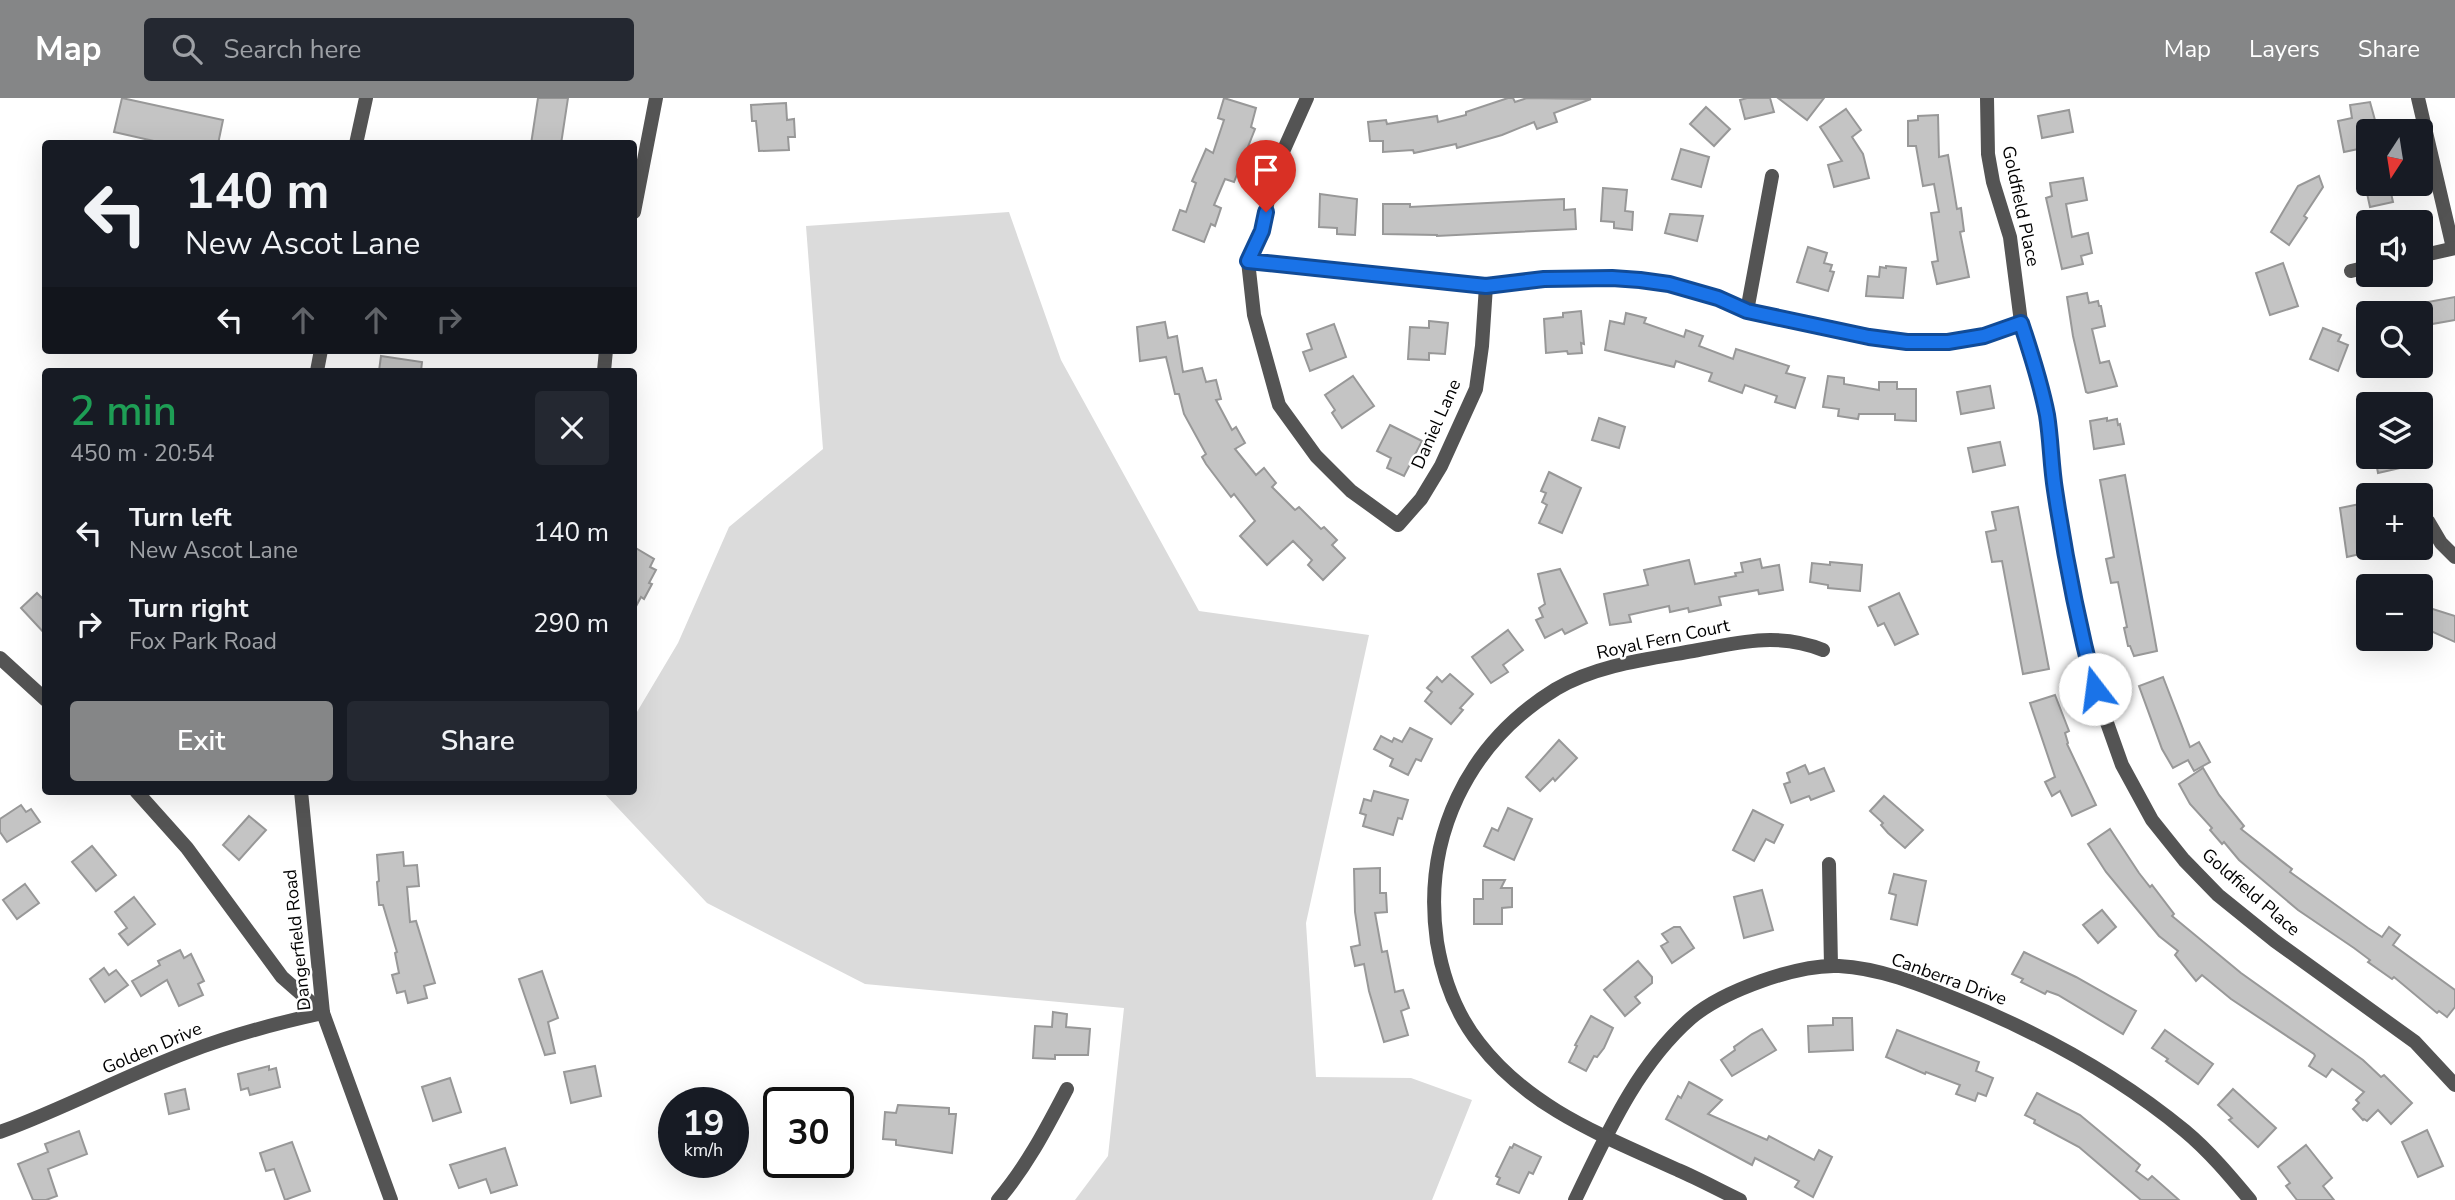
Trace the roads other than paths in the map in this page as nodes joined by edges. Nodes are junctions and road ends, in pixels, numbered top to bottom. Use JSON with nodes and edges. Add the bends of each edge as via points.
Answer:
{"nodes":[{"id":1,"x":366,"y":98,"type":"edge"},
{"id":2,"x":656,"y":98,"type":"edge"},
{"id":3,"x":1307,"y":98,"type":"edge"},
{"id":4,"x":1987,"y":98,"type":"edge"},
{"id":5,"x":2418,"y":98,"type":"edge"},
{"id":6,"x":357,"y":140,"type":"edge"},
{"id":7,"x":1773,"y":176,"type":"dead end"},
{"id":8,"x":637,"y":196,"type":"edge"},
{"id":9,"x":2454,"y":248,"type":"edge"},
{"id":10,"x":2433,"y":253,"type":"edge"},
{"id":11,"x":1248,"y":261,"type":"junction"},
{"id":12,"x":2356,"y":270,"type":"edge"},
{"id":13,"x":2351,"y":271,"type":"dead end"},
{"id":14,"x":1486,"y":286,"type":"junction"},
{"id":15,"x":1747,"y":311,"type":"junction"},
{"id":16,"x":2021,"y":323,"type":"junction"},
{"id":17,"x":2433,"y":529,"type":"edge"},
{"id":18,"x":2455,"y":557,"type":"edge"},
{"id":19,"x":1823,"y":650,"type":"dead end"},
{"id":20,"x":0,"y":658,"type":"edge"},
{"id":21,"x":42,"y":696,"type":"edge"},
{"id":22,"x":140,"y":795,"type":"edge"},
{"id":23,"x":300,"y":795,"type":"edge"},
{"id":24,"x":1829,"y":864,"type":"dead end"},
{"id":25,"x":1831,"y":967,"type":"junction"},
{"id":26,"x":323,"y":1013,"type":"junction"},
{"id":27,"x":2455,"y":1085,"type":"edge"},
{"id":28,"x":1067,"y":1089,"type":"dead end"},
{"id":29,"x":0,"y":1132,"type":"edge"},
{"id":30,"x":1605,"y":1138,"type":"junction"},
{"id":31,"x":391,"y":1200,"type":"edge"},
{"id":32,"x":998,"y":1200,"type":"edge"},
{"id":33,"x":1575,"y":1200,"type":"edge"},
{"id":34,"x":1740,"y":1200,"type":"edge"},
{"id":35,"x":2250,"y":1200,"type":"edge"}],
"edges":[{"from":1,"to":6,"type":"street"},
{"from":2,"to":8,"type":"street"},
{"from":3,"to":11,"type":"street","via":[[1273,174],[1262,231]]},
{"from":4,"to":16,"type":"street","name":"Goldfield Place","via":[[1990,163],[2010,237]]},
{"from":5,"to":9,"type":"street"},
{"from":7,"to":15,"type":"street"},
{"from":9,"to":10,"type":"street"},
{"from":11,"to":14,"type":"street"},
{"from":11,"to":14,"type":"street","name":"Daniel Lane","via":[[1254,315],[1279,405],[1316,456],[1351,491],[1398,526],[1441,466],[1476,389]]},
{"from":12,"to":13,"type":"street"},
{"from":14,"to":15,"type":"street","via":[[1544,279],[1640,280],[1718,298]]},
{"from":15,"to":16,"type":"street","via":[[1907,342],[1984,336]]},
{"from":16,"to":27,"type":"street","name":"Goldfield Place","via":[[2047,416],[2054,487],[2088,661],[2115,748],[2142,804],[2184,860],[2218,895],[2416,1042]]},
{"from":17,"to":18,"type":"street"},
{"from":19,"to":30,"type":"street","name":"Royal Fern Court","via":[[1794,640],[1770,639],[1589,674],[1558,688],[1511,722],[1482,755],[1454,806],[1442,836],[1433,895],[1439,952],[1461,1018],[1479,1044],[1531,1096]]},
{"from":20,"to":21,"type":"street"},
{"from":22,"to":26,"type":"street","via":[[187,848],[282,977]]},
{"from":23,"to":26,"type":"street","name":"Dangerfield Road"},
{"from":24,"to":25,"type":"street"},
{"from":25,"to":30,"type":"street","name":"Canberra Drive","via":[[1750,985],[1692,1018],[1649,1065]]},
{"from":25,"to":35,"type":"street","name":"Canberra Drive","via":[[1899,978],[1991,1013],[2065,1049],[2185,1131]]},
{"from":26,"to":29,"type":"street","name":"Golden Drive","via":[[189,1051]]},
{"from":26,"to":31,"type":"street","name":"Dangerfield Road"},
{"from":28,"to":32,"type":"street","via":[[1036,1147]]},
{"from":30,"to":33,"type":"street","name":"Canberra Drive"},
{"from":30,"to":34,"type":"street","name":"Royal Fern Court"}]}
